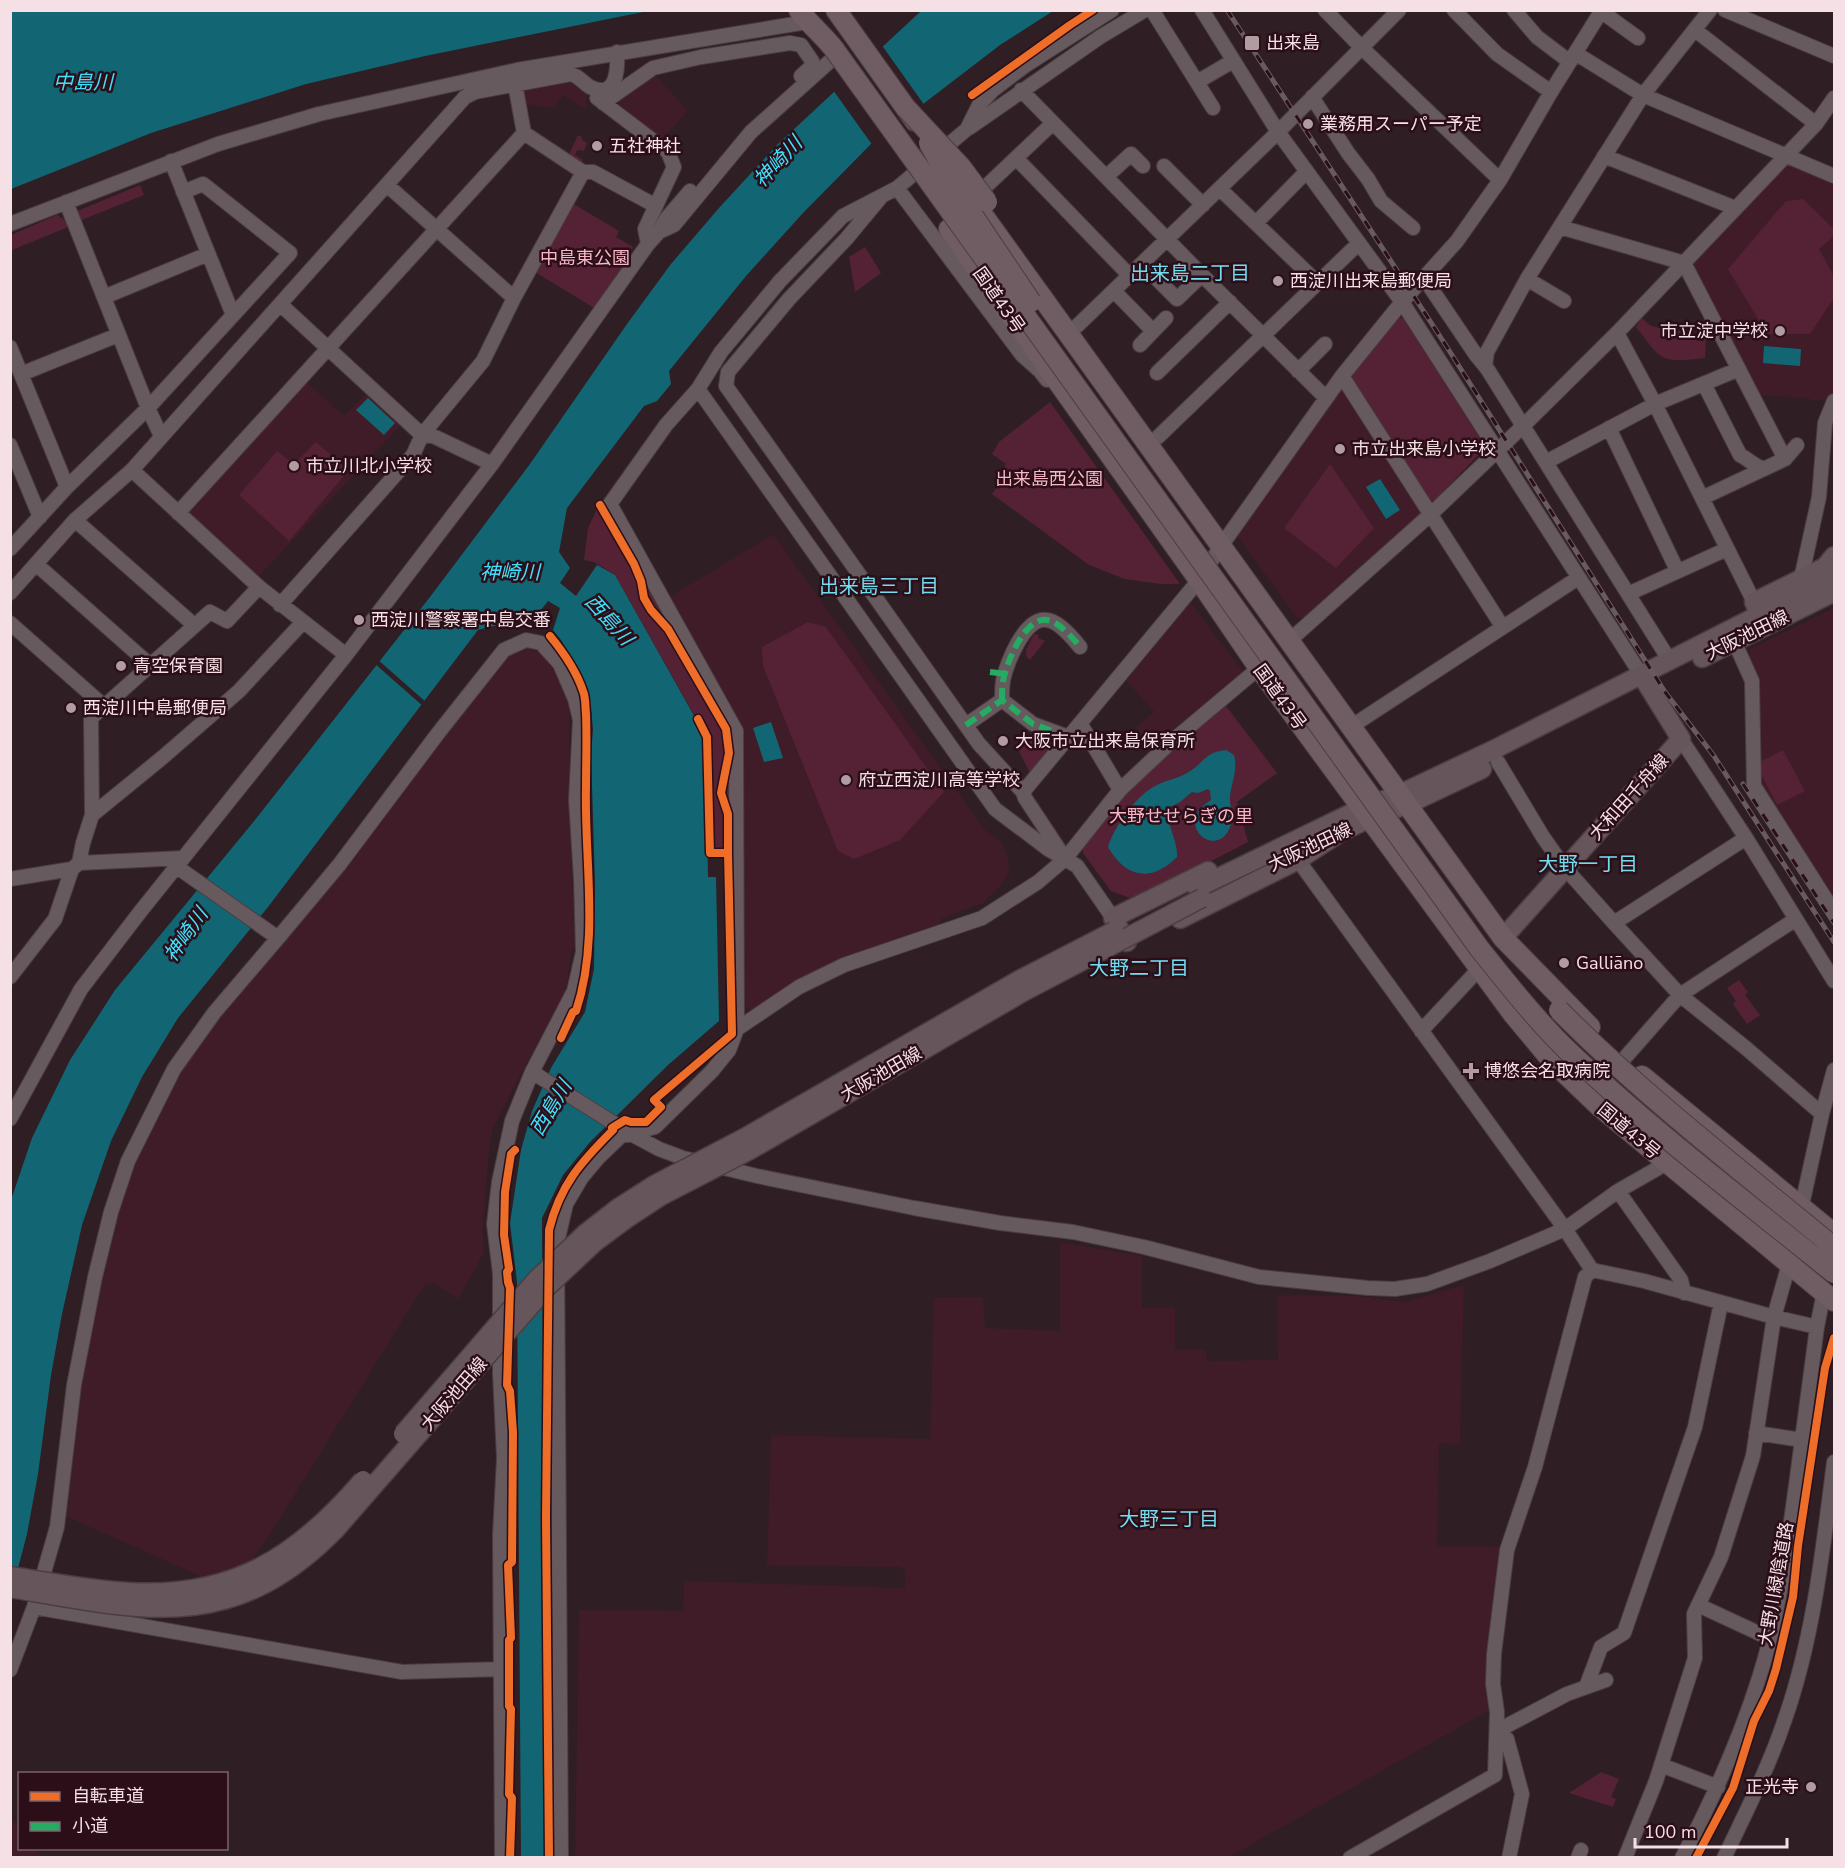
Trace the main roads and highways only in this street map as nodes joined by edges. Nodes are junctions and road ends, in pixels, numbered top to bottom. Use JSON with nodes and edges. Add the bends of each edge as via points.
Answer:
{"nodes":[{"id":1,"x":806,"y":14,"type":"edge"},
{"id":2,"x":841,"y":18,"type":"edge"},
{"id":3,"x":906,"y":108,"type":"junction"},
{"id":4,"x":929,"y":143,"type":"junction"},
{"id":5,"x":981,"y":201,"type":"junction"},
{"id":6,"x":1182,"y":493,"type":"junction"},
{"id":7,"x":1834,"y":555,"type":"edge"},
{"id":8,"x":1834,"y":577,"type":"edge"},
{"id":9,"x":1834,"y":592,"type":"edge"},
{"id":10,"x":1760,"y":614,"type":"junction"},
{"id":11,"x":1644,"y":680,"type":"junction"},
{"id":12,"x":1404,"y":799,"type":"junction"},
{"id":13,"x":1364,"y":814,"type":"junction"},
{"id":14,"x":1343,"y":831,"type":"junction"},
{"id":15,"x":1200,"y":893,"type":"junction"},
{"id":16,"x":1503,"y":938,"type":"junction"},
{"id":17,"x":1509,"y":1010,"type":"junction"},
{"id":18,"x":1833,"y":1229,"type":"edge"},
{"id":19,"x":1834,"y":1250,"type":"edge"},
{"id":20,"x":1834,"y":1259,"type":"edge"},
{"id":21,"x":1834,"y":1273,"type":"edge"},
{"id":22,"x":1831,"y":1291,"type":"edge"},
{"id":23,"x":10,"y":1576,"type":"edge"},
{"id":24,"x":10,"y":1588,"type":"edge"}],
"edges":[{"from":1,"to":2,"type":"highway","via":[[825,20]]},
{"from":1,"to":13,"type":"highway","name":"国道43号","via":[[814,41]]},
{"from":1,"to":21,"type":"highway","name":"国道43号","bridge":true,"via":[[1517,996],[1567,1050],[1618,1096]]},
{"from":2,"to":3,"type":"highway","name":"国道43号"},
{"from":3,"to":4,"type":"highway","name":"国道43号","bridge":true},
{"from":3,"to":5,"type":"highway","bridge":true,"via":[[961,167]]},
{"from":4,"to":5,"type":"highway","name":"国道43号","bridge":true},
{"from":4,"to":20,"type":"highway","name":"国道43号","bridge":true,"via":[[1031,302],[1495,950],[1535,1000],[1576,1043]]},
{"from":5,"to":6,"type":"highway","name":"国道43号"},
{"from":5,"to":6,"type":"highway","via":[[1158,437]]},
{"from":6,"to":12,"type":"highway","name":"国道43号"},
{"from":7,"to":10,"type":"main road","via":[[1825,567],[1801,579]]},
{"from":8,"to":10,"type":"main road","name":"大阪池田線"},
{"from":9,"to":10,"type":"main road","name":"大阪池田線"},
{"from":10,"to":11,"type":"main road","name":"大阪池田線","via":[[1670,661]]},
{"from":10,"to":11,"type":"main road","name":"大阪池田線","via":[[1734,643]]},
{"from":11,"to":12,"type":"main road","name":"大阪池田線","via":[[1493,750]]},
{"from":11,"to":12,"type":"main road","name":"大阪池田線","via":[[1498,762]]},
{"from":11,"to":16,"type":"main road","name":"大和田千舟線","via":[[1681,739]]},
{"from":12,"to":13,"type":"main road","name":"大阪池田線"},
{"from":12,"to":16,"type":"highway","name":"国道43号"},
{"from":13,"to":14,"type":"main road","name":"大阪池田線"},
{"from":13,"to":14,"type":"main road","via":[[1326,811],[1113,918],[1129,945],[1298,860]]},
{"from":13,"to":15,"type":"main road","name":"大阪池田線"},
{"from":13,"to":17,"type":"highway","name":"国道43号"},
{"from":14,"to":15,"type":"main road","name":"大阪池田線"},
{"from":15,"to":23,"type":"main road","name":"大阪池田線","bridge":true,"via":[[1019,980],[618,1208],[537,1279],[343,1502],[297,1544],[268,1564],[222,1584],[167,1593],[102,1590]]},
{"from":15,"to":24,"type":"main road","name":"大阪池田線","bridge":true,"via":[[750,1150],[661,1196],[595,1242],[546,1288],[335,1530],[280,1576],[230,1598],[174,1608],[118,1605]]},
{"from":16,"to":18,"type":"highway","name":"国道43号","via":[[1623,1060]]},
{"from":16,"to":19,"type":"highway","bridge":true,"via":[[1526,973],[1590,1041]]},
{"from":17,"to":22,"type":"highway","name":"国道43号","via":[[1575,1085],[1790,1264]]},
{"from":17,"to":22,"type":"highway","via":[[1581,1079],[1821,1272]]}]}
